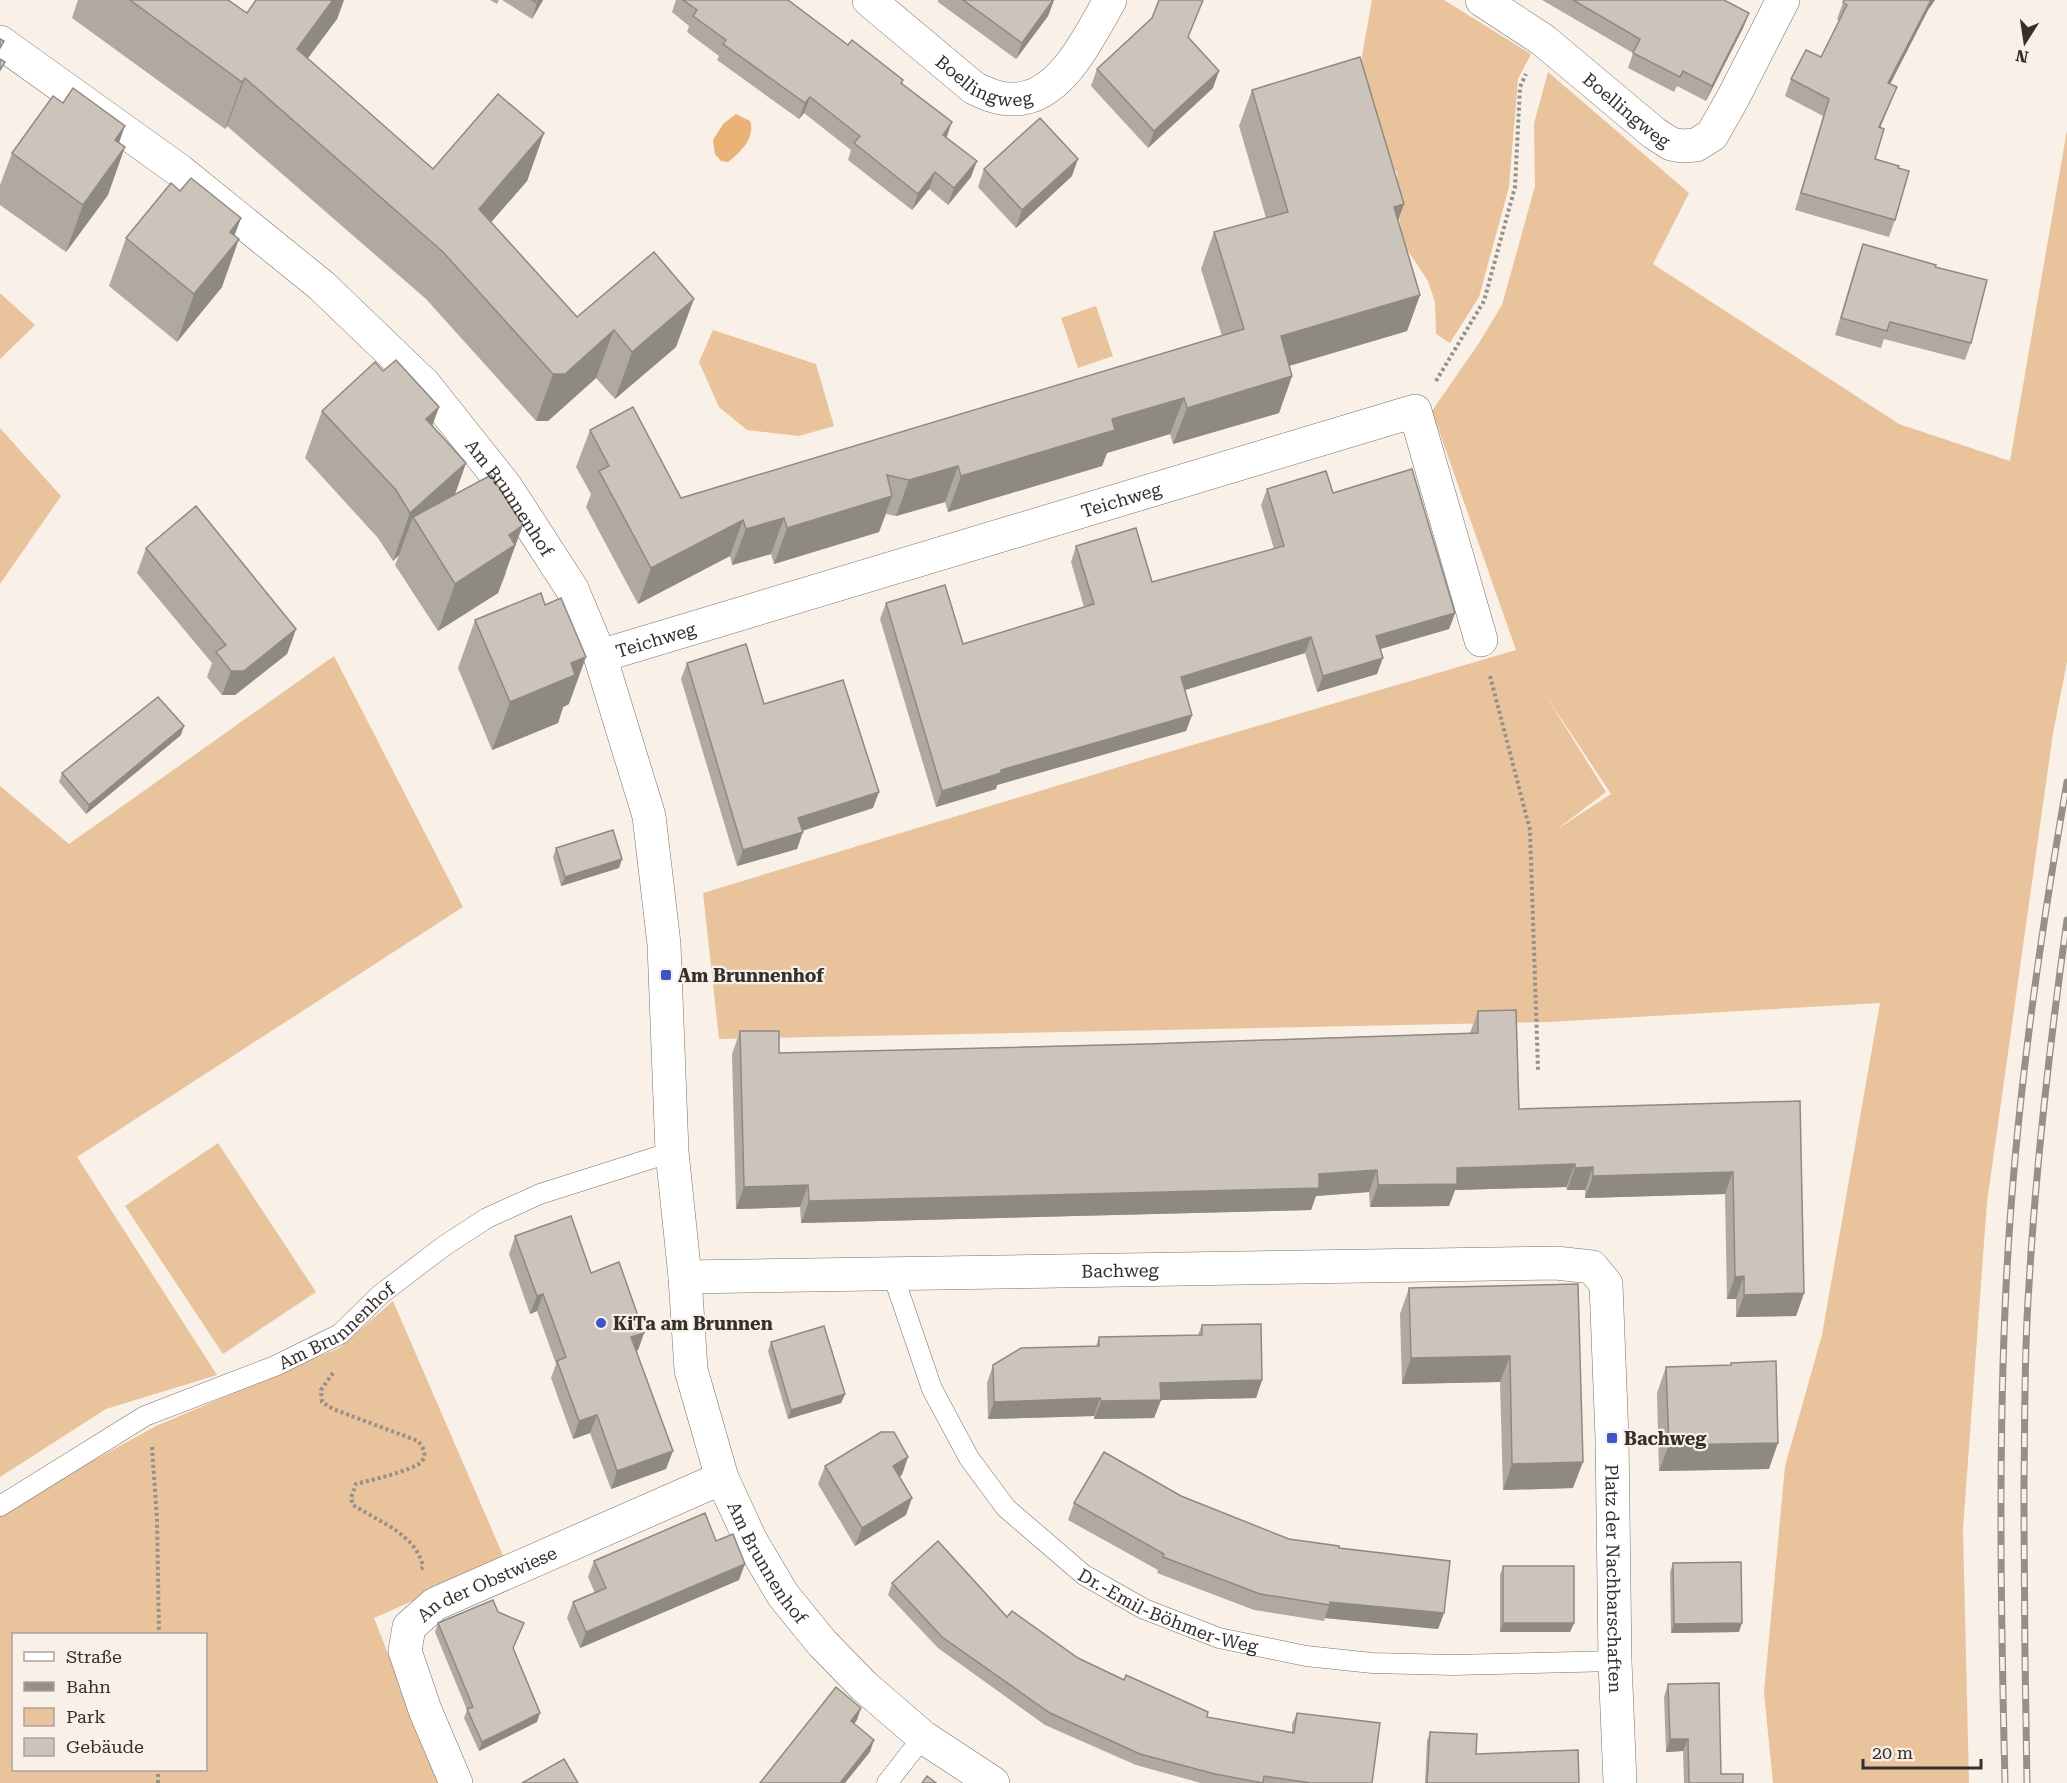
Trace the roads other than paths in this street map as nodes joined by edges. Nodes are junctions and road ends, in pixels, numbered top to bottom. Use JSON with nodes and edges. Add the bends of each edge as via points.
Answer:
{"nodes":[{"id":1,"x":869,"y":0,"type":"edge"},
{"id":2,"x":1110,"y":0,"type":"edge"},
{"id":3,"x":1482,"y":0,"type":"edge"},
{"id":4,"x":1784,"y":0,"type":"edge"},
{"id":5,"x":0,"y":42,"type":"edge"},
{"id":6,"x":1481,"y":640,"type":"road end"},
{"id":7,"x":600,"y":656,"type":"junction"},
{"id":8,"x":672,"y":1152,"type":"junction"},
{"id":9,"x":893,"y":1275,"type":"junction"},
{"id":10,"x":685,"y":1277,"type":"junction"},
{"id":11,"x":1609,"y":1374,"type":"joint"},
{"id":12,"x":722,"y":1478,"type":"junction"},
{"id":13,"x":0,"y":1506,"type":"edge"},
{"id":14,"x":1616,"y":1661,"type":"junction"},
{"id":15,"x":923,"y":1737,"type":"junction"},
{"id":16,"x":456,"y":1783,"type":"edge"},
{"id":17,"x":887,"y":1783,"type":"edge"},
{"id":18,"x":993,"y":1783,"type":"edge"},
{"id":19,"x":1620,"y":1783,"type":"edge"}],
"edges":[{"from":1,"to":2,"type":"street","name":"Boellingweg","via":[[974,88],[1015,99],[1036,95],[1065,72]]},
{"from":3,"to":4,"type":"street","name":"Boellingweg","via":[[1543,40],[1654,133],[1682,146],[1695,145],[1712,135]]},
{"from":5,"to":7,"type":"street","name":"Am Brunnenhof","via":[[180,171],[322,286],[425,385],[506,487],[560,570]]},
{"from":6,"to":7,"type":"street","name":"Teichweg","via":[[1415,411]]},
{"from":7,"to":8,"type":"street","name":"Am Brunnenhof","via":[[650,816],[664,944]]},
{"from":8,"to":10,"type":"street","name":"Am Brunnenhof"},
{"from":8,"to":13,"type":"lane","name":"Am Brunnenhof","via":[[540,1194],[486,1218],[381,1294],[340,1334],[275,1366],[145,1416]]},
{"from":9,"to":10,"type":"street","name":"Bachweg"},
{"from":9,"to":11,"type":"street","name":"Bachweg","via":[[1556,1263],[1592,1267],[1606,1284]]},
{"from":9,"to":14,"type":"lane","name":"Dr.-Emil-Böhmer-Weg","via":[[932,1389],[969,1458],[1006,1508],[1084,1575],[1144,1609],[1219,1638],[1306,1656],[1453,1665]]},
{"from":10,"to":12,"type":"street","name":"Am Brunnenhof","via":[[691,1370]]},
{"from":11,"to":14,"type":"street","name":"Platz der Nachbarschaften"},
{"from":12,"to":15,"type":"street","name":"Am Brunnenhof","via":[[783,1595],[864,1686]]},
{"from":12,"to":16,"type":"street","name":"An der Obstwiese","via":[[435,1604],[410,1627],[405,1651]]},
{"from":14,"to":19,"type":"street","name":"Platz der Nachbarschaften"},
{"from":15,"to":17,"type":"lane"},
{"from":15,"to":18,"type":"street","name":"Am Brunnenhof"}]}
